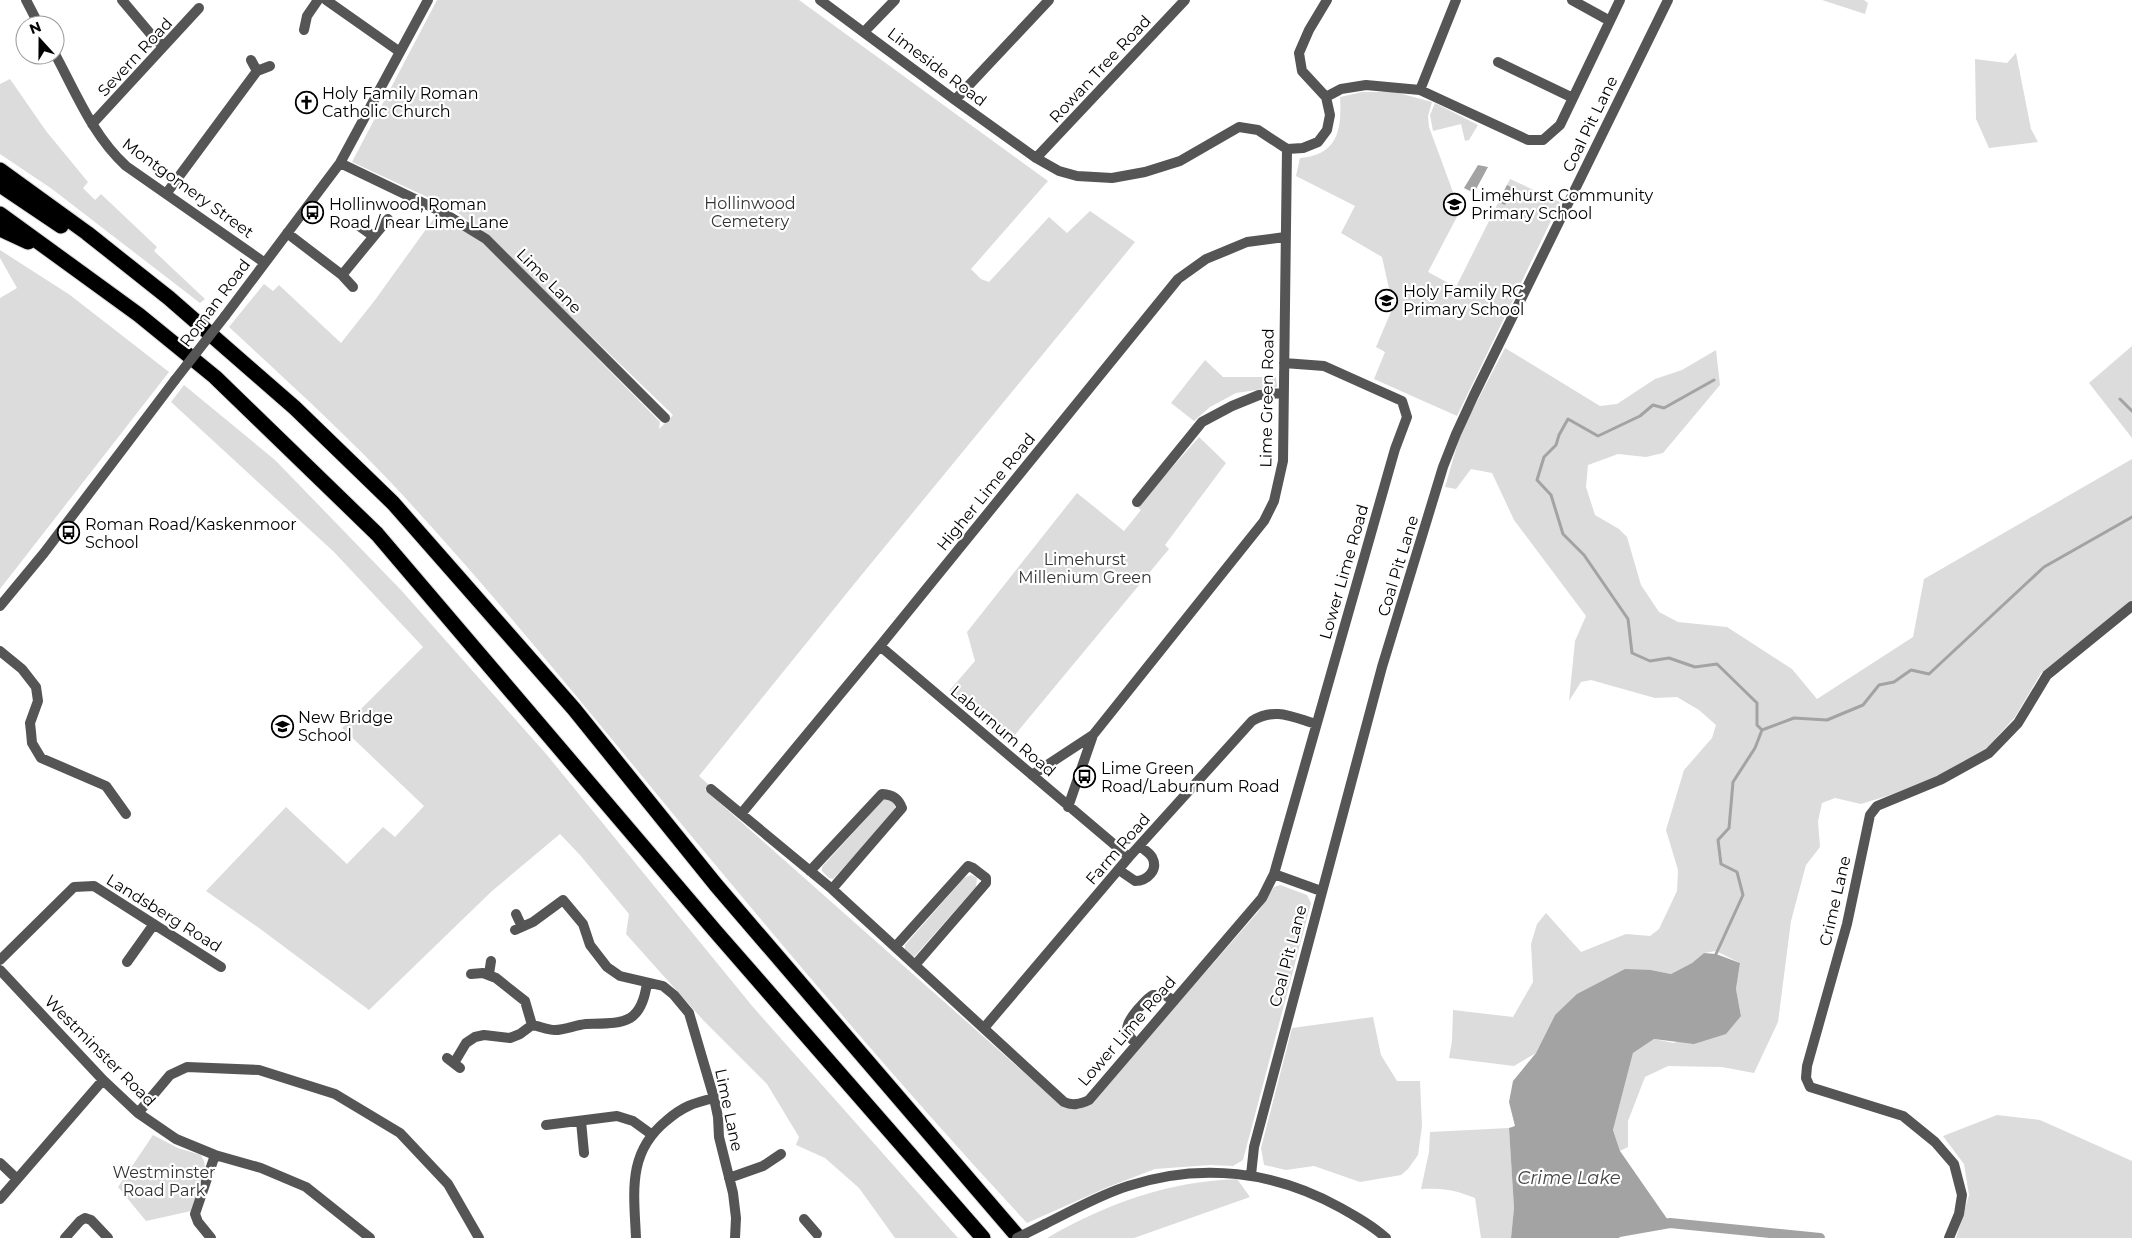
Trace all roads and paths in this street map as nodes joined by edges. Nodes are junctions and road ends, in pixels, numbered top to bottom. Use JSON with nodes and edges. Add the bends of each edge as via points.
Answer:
{"nodes":[{"id":1,"x":26,"y":0,"type":"edge"},
{"id":2,"x":122,"y":0,"type":"edge"},
{"id":3,"x":318,"y":0,"type":"edge"},
{"id":4,"x":326,"y":0,"type":"edge"},
{"id":5,"x":428,"y":0,"type":"edge"},
{"id":6,"x":820,"y":0,"type":"edge"},
{"id":7,"x":895,"y":0,"type":"edge"},
{"id":8,"x":1049,"y":0,"type":"edge"},
{"id":9,"x":1185,"y":0,"type":"edge"},
{"id":10,"x":1327,"y":0,"type":"edge"},
{"id":11,"x":1456,"y":0,"type":"edge"},
{"id":12,"x":1572,"y":0,"type":"edge"},
{"id":13,"x":1620,"y":0,"type":"edge"},
{"id":14,"x":1668,"y":0,"type":"edge"},
{"id":15,"x":199,"y":8,"type":"dead end"},
{"id":16,"x":298,"y":10,"type":"dead end"},
{"id":17,"x":34,"y":15,"type":"edge"},
{"id":18,"x":307,"y":16,"type":"junction"},
{"id":19,"x":1610,"y":21,"type":"junction"},
{"id":20,"x":304,"y":30,"type":"dead end"},
{"id":21,"x":864,"y":32,"type":"junction"},
{"id":22,"x":163,"y":46,"type":"junction"},
{"id":23,"x":400,"y":52,"type":"junction"},
{"id":24,"x":251,"y":60,"type":"dead end"},
{"id":25,"x":1498,"y":62,"type":"dead end"},
{"id":26,"x":61,"y":65,"type":"edge"},
{"id":27,"x":270,"y":66,"type":"dead end"},
{"id":28,"x":257,"y":71,"type":"junction"},
{"id":29,"x":1420,"y":90,"type":"junction"},
{"id":30,"x":1326,"y":97,"type":"junction"},
{"id":31,"x":1573,"y":98,"type":"junction"},
{"id":32,"x":954,"y":100,"type":"junction"},
{"id":33,"x":92,"y":124,"type":"junction"},
{"id":34,"x":1287,"y":149,"type":"junction"},
{"id":35,"x":1036,"y":158,"type":"junction"},
{"id":36,"x":340,"y":163,"type":"junction"},
{"id":37,"x":0,"y":170,"type":"edge"},
{"id":38,"x":0,"y":185,"type":"edge"},
{"id":39,"x":166,"y":194,"type":"junction"},
{"id":40,"x":0,"y":214,"type":"edge"},
{"id":41,"x":388,"y":219,"type":"dead end"},
{"id":42,"x":359,"y":226,"type":"dead end"},
{"id":43,"x":0,"y":229,"type":"edge"},
{"id":44,"x":287,"y":233,"type":"junction"},
{"id":45,"x":373,"y":236,"type":"junction"},
{"id":46,"x":1285,"y":237,"type":"junction"},
{"id":47,"x":68,"y":261,"type":"junction"},
{"id":48,"x":265,"y":263,"type":"junction"},
{"id":49,"x":342,"y":275,"type":"junction"},
{"id":50,"x":353,"y":288,"type":"dead end"},
{"id":51,"x":169,"y":298,"type":"junction"},
{"id":52,"x":1284,"y":363,"type":"junction"},
{"id":53,"x":1283,"y":393,"type":"junction"},
{"id":54,"x":666,"y":418,"type":"dead end"},
{"id":55,"x":1137,"y":502,"type":"dead end"},
{"id":56,"x":0,"y":606,"type":"edge"},
{"id":57,"x":2132,"y":606,"type":"edge"},
{"id":58,"x":880,"y":646,"type":"junction"},
{"id":59,"x":0,"y":651,"type":"edge"},
{"id":60,"x":1316,"y":724,"type":"junction"},
{"id":61,"x":1093,"y":736,"type":"junction"},
{"id":62,"x":1032,"y":775,"type":"junction"},
{"id":63,"x":710,"y":789,"type":"dead end"},
{"id":64,"x":1068,"y":807,"type":"junction"},
{"id":65,"x":126,"y":814,"type":"dead end"},
{"id":66,"x":741,"y":814,"type":"junction"},
{"id":67,"x":1140,"y":846,"type":"junction"},
{"id":68,"x":1129,"y":858,"type":"junction"},
{"id":69,"x":1119,"y":870,"type":"junction"},
{"id":70,"x":810,"y":871,"type":"junction"},
{"id":71,"x":1274,"y":874,"type":"junction"},
{"id":72,"x":832,"y":889,"type":"junction"},
{"id":73,"x":1321,"y":891,"type":"junction"},
{"id":74,"x":516,"y":914,"type":"dead end"},
{"id":75,"x":154,"y":924,"type":"junction"},
{"id":76,"x":895,"y":947,"type":"junction"},
{"id":77,"x":0,"y":960,"type":"edge"},
{"id":78,"x":491,"y":961,"type":"dead end"},
{"id":79,"x":127,"y":962,"type":"dead end"},
{"id":80,"x":915,"y":965,"type":"junction"},
{"id":81,"x":221,"y":967,"type":"dead end"},
{"id":82,"x":0,"y":970,"type":"edge"},
{"id":83,"x":471,"y":974,"type":"dead end"},
{"id":84,"x":489,"y":974,"type":"junction"},
{"id":85,"x":648,"y":983,"type":"junction"},
{"id":86,"x":1174,"y":1001,"type":"junction"},
{"id":87,"x":532,"y":1025,"type":"junction"},
{"id":88,"x":984,"y":1028,"type":"junction"},
{"id":89,"x":1137,"y":1044,"type":"junction"},
{"id":90,"x":453,"y":1063,"type":"dead end"},
{"id":91,"x":104,"y":1080,"type":"junction"},
{"id":92,"x":714,"y":1098,"type":"junction"},
{"id":93,"x":138,"y":1113,"type":"junction"},
{"id":94,"x":581,"y":1120,"type":"junction"},
{"id":95,"x":546,"y":1125,"type":"dead end"},
{"id":96,"x":651,"y":1134,"type":"junction"},
{"id":97,"x":766,"y":1151,"type":"dead end"},
{"id":98,"x":584,"y":1153,"type":"dead end"},
{"id":99,"x":215,"y":1155,"type":"junction"},
{"id":100,"x":0,"y":1163,"type":"edge"},
{"id":101,"x":1251,"y":1175,"type":"junction"},
{"id":102,"x":729,"y":1178,"type":"junction"},
{"id":103,"x":17,"y":1179,"type":"junction"},
{"id":104,"x":0,"y":1199,"type":"edge"},
{"id":105,"x":804,"y":1219,"type":"dead end"},
{"id":106,"x":817,"y":1237,"type":"edge"},
{"id":107,"x":65,"y":1238,"type":"edge"},
{"id":108,"x":108,"y":1238,"type":"edge"},
{"id":109,"x":211,"y":1238,"type":"edge"},
{"id":110,"x":370,"y":1238,"type":"edge"},
{"id":111,"x":479,"y":1238,"type":"edge"},
{"id":112,"x":636,"y":1238,"type":"edge"},
{"id":113,"x":735,"y":1238,"type":"edge"},
{"id":114,"x":983,"y":1238,"type":"edge"},
{"id":115,"x":1018,"y":1238,"type":"edge"},
{"id":116,"x":1386,"y":1238,"type":"edge"},
{"id":117,"x":1949,"y":1238,"type":"edge"}],
"edges":[{"from":1,"to":17,"type":"street"},
{"from":2,"to":22,"type":"street"},
{"from":3,"to":18,"type":"street"},
{"from":4,"to":23,"type":"street"},
{"from":5,"to":23,"type":"street","name":"Roman Road"},
{"from":6,"to":21,"type":"street","name":"Limeside Road"},
{"from":7,"to":21,"type":"street"},
{"from":8,"to":32,"type":"street"},
{"from":9,"to":35,"type":"street","name":"Rowan Tree Road"},
{"from":10,"to":30,"type":"street","via":[[1299,53],[1302,71]]},
{"from":11,"to":29,"type":"street"},
{"from":12,"to":19,"type":"street"},
{"from":13,"to":19,"type":"street"},
{"from":14,"to":73,"type":"street","name":"Coal Pit Lane","via":[[1456,434],[1382,667]]},
{"from":15,"to":22,"type":"street","name":"Severn Road"},
{"from":16,"to":18,"type":"street"},
{"from":18,"to":20,"type":"street"},
{"from":19,"to":31,"type":"street"},
{"from":21,"to":32,"type":"street","name":"Limeside Road"},
{"from":22,"to":33,"type":"street","name":"Severn Road"},
{"from":23,"to":36,"type":"street","name":"Roman Road"},
{"from":24,"to":28,"type":"street"},
{"from":25,"to":31,"type":"street"},
{"from":26,"to":33,"type":"street","name":"Montgomery Street"},
{"from":27,"to":28,"type":"street"},
{"from":28,"to":39,"type":"street"},
{"from":29,"to":30,"type":"street","via":[[1366,85],[1341,89]]},
{"from":29,"to":31,"type":"street","via":[[1528,140],[1542,140],[1560,125]]},
{"from":30,"to":34,"type":"street","via":[[1330,115],[1327,130],[1318,142],[1303,148]]},
{"from":32,"to":35,"type":"street","name":"Limeside Road"},
{"from":33,"to":39,"type":"street","name":"Montgomery Street","via":[[113,154]]},
{"from":34,"to":35,"type":"street","name":"Limeside Road","via":[[1258,130],[1243,127],[1231,130],[1180,161],[1112,178],[1077,176]]},
{"from":34,"to":46,"type":"street","name":"Lime Green Road"},
{"from":36,"to":44,"type":"street","name":"Roman Road"},
{"from":36,"to":54,"type":"street","name":"Lime Lane","via":[[442,212],[486,239]]},
{"from":37,"to":51,"type":"highway","via":[[87,232]]},
{"from":38,"to":51,"type":"highway"},
{"from":39,"to":48,"type":"street","name":"Montgomery Street"},
{"from":40,"to":47,"type":"highway"},
{"from":41,"to":45,"type":"street"},
{"from":42,"to":45,"type":"street"},
{"from":43,"to":47,"type":"highway"},
{"from":44,"to":48,"type":"street","name":"Roman Road"},
{"from":44,"to":49,"type":"street"},
{"from":45,"to":49,"type":"street"},
{"from":46,"to":52,"type":"street","name":"Lime Green Road"},
{"from":46,"to":58,"type":"street","name":"Higher Lime Road","via":[[1247,242],[1206,259],[1178,278]]},
{"from":47,"to":114,"type":"highway","via":[[215,377],[377,534],[735,954]]},
{"from":48,"to":56,"type":"street","name":"Roman Road","bridge":true},
{"from":49,"to":50,"type":"street"},
{"from":51,"to":115,"type":"highway","via":[[295,408],[393,503],[574,709],[716,885]]},
{"from":52,"to":53,"type":"street","name":"Lime Green Road"},
{"from":52,"to":60,"type":"street","name":"Lower Lime Road","via":[[1324,366],[1402,401],[1408,417],[1395,449]]},
{"from":53,"to":55,"type":"street","via":[[1260,395],[1202,422]]},
{"from":53,"to":61,"type":"street","name":"Lime Green Road","via":[[1283,461],[1274,501],[1264,521]]},
{"from":57,"to":117,"type":"street","name":"Crime Lane","via":[[2047,675],[2018,723],[1989,753],[1940,780],[1877,806],[1870,815],[1847,924],[1806,1078],[1810,1087],[1903,1116],[1935,1142],[1954,1164],[1962,1195]]},
{"from":58,"to":62,"type":"street","name":"Laburnum Road"},
{"from":58,"to":66,"type":"street","name":"Higher Lime Road"},
{"from":59,"to":65,"type":"street","via":[[22,669],[36,687],[38,700],[30,723],[32,743],[41,758],[106,786]]},
{"from":60,"to":67,"type":"street","name":"Farm Road","via":[[1276,712],[1263,714],[1252,721]]},
{"from":60,"to":71,"type":"street","name":"Lower Lime Road"},
{"from":61,"to":62,"type":"street","name":"Lime Green Road"},
{"from":61,"to":64,"type":"street","name":"Lime Green Road"},
{"from":62,"to":64,"type":"street","name":"Laburnum Road"},
{"from":63,"to":66,"type":"street","name":"Lower Lime Road"},
{"from":64,"to":68,"type":"street","name":"Laburnum Road"},
{"from":66,"to":70,"type":"street","name":"Lower Lime Road"},
{"from":67,"to":68,"type":"street","name":"Farm Road"},
{"from":67,"to":69,"type":"street","via":[[1152,858],[1151,874],[1144,880],[1135,881]]},
{"from":68,"to":69,"type":"street","name":"Farm Road"},
{"from":69,"to":88,"type":"street","name":"Farm Road"},
{"from":70,"to":72,"type":"street","name":"Lower Lime Road"},
{"from":70,"to":72,"type":"street","via":[[882,794],[891,794],[899,800],[902,808]]},
{"from":71,"to":73,"type":"street"},
{"from":71,"to":86,"type":"street","name":"Lower Lime Road","via":[[1262,898]]},
{"from":72,"to":76,"type":"street","name":"Lower Lime Road"},
{"from":73,"to":101,"type":"street","name":"Coal Pit Lane","via":[[1254,1147]]},
{"from":74,"to":85,"type":"street","name":"Lime Lane","via":[[519,928],[533,922],[560,895],[582,924],[590,945],[607,968],[620,976]]},
{"from":75,"to":77,"type":"street","name":"Landsberg Road","via":[[94,886],[74,887]]},
{"from":75,"to":79,"type":"street"},
{"from":75,"to":81,"type":"street","name":"Landsberg Road"},
{"from":76,"to":80,"type":"street","name":"Lower Lime Road"},
{"from":76,"to":80,"type":"street","via":[[968,866],[986,878],[986,883]]},
{"from":78,"to":84,"type":"street"},
{"from":80,"to":88,"type":"street","name":"Lower Lime Road"},
{"from":82,"to":91,"type":"street","name":"Westminster Road"},
{"from":83,"to":84,"type":"street"},
{"from":84,"to":87,"type":"street","via":[[525,1001]]},
{"from":85,"to":87,"type":"street","via":[[639,1009],[622,1022],[583,1024],[557,1030]]},
{"from":85,"to":92,"type":"street","name":"Lime Lane","via":[[668,989],[689,1013]]},
{"from":86,"to":89,"type":"street","name":"Lower Lime Road"},
{"from":86,"to":89,"type":"street","via":[[1165,995],[1153,995],[1128,1021],[1130,1038]]},
{"from":87,"to":90,"type":"street","via":[[510,1038],[475,1037],[466,1043]]},
{"from":88,"to":89,"type":"street","name":"Lower Lime Road","via":[[1070,1105],[1089,1100]]},
{"from":91,"to":93,"type":"street","name":"Westminster Road"},
{"from":91,"to":103,"type":"street"},
{"from":92,"to":96,"type":"street","via":[[685,1106]]},
{"from":92,"to":102,"type":"street","name":"Lime Lane","via":[[718,1137]]},
{"from":93,"to":99,"type":"street","name":"Westminster Road","via":[[176,1139]]},
{"from":93,"to":111,"type":"street","via":[[170,1075],[187,1067],[259,1070],[335,1094],[400,1133],[448,1184]]},
{"from":94,"to":95,"type":"street"},
{"from":94,"to":96,"type":"street","via":[[617,1116],[633,1121]]},
{"from":94,"to":98,"type":"street"},
{"from":96,"to":112,"type":"street","via":[[642,1148],[635,1175]]},
{"from":97,"to":102,"type":"street","via":[[777,1157],[763,1166]]},
{"from":99,"to":109,"type":"street","via":[[195,1214]]},
{"from":99,"to":110,"type":"street","name":"Westminster Road","via":[[261,1168],[306,1187]]},
{"from":100,"to":103,"type":"street"},
{"from":101,"to":115,"type":"street","bridge":true,"via":[[1204,1172],[1149,1180],[1111,1193]]},
{"from":101,"to":116,"type":"street","via":[[1320,1196]]},
{"from":102,"to":113,"type":"street","name":"Lime Lane","via":[[736,1206]]},
{"from":103,"to":104,"type":"street"},
{"from":105,"to":106,"type":"street"},
{"from":107,"to":108,"type":"street","via":[[85,1218]]}]}
